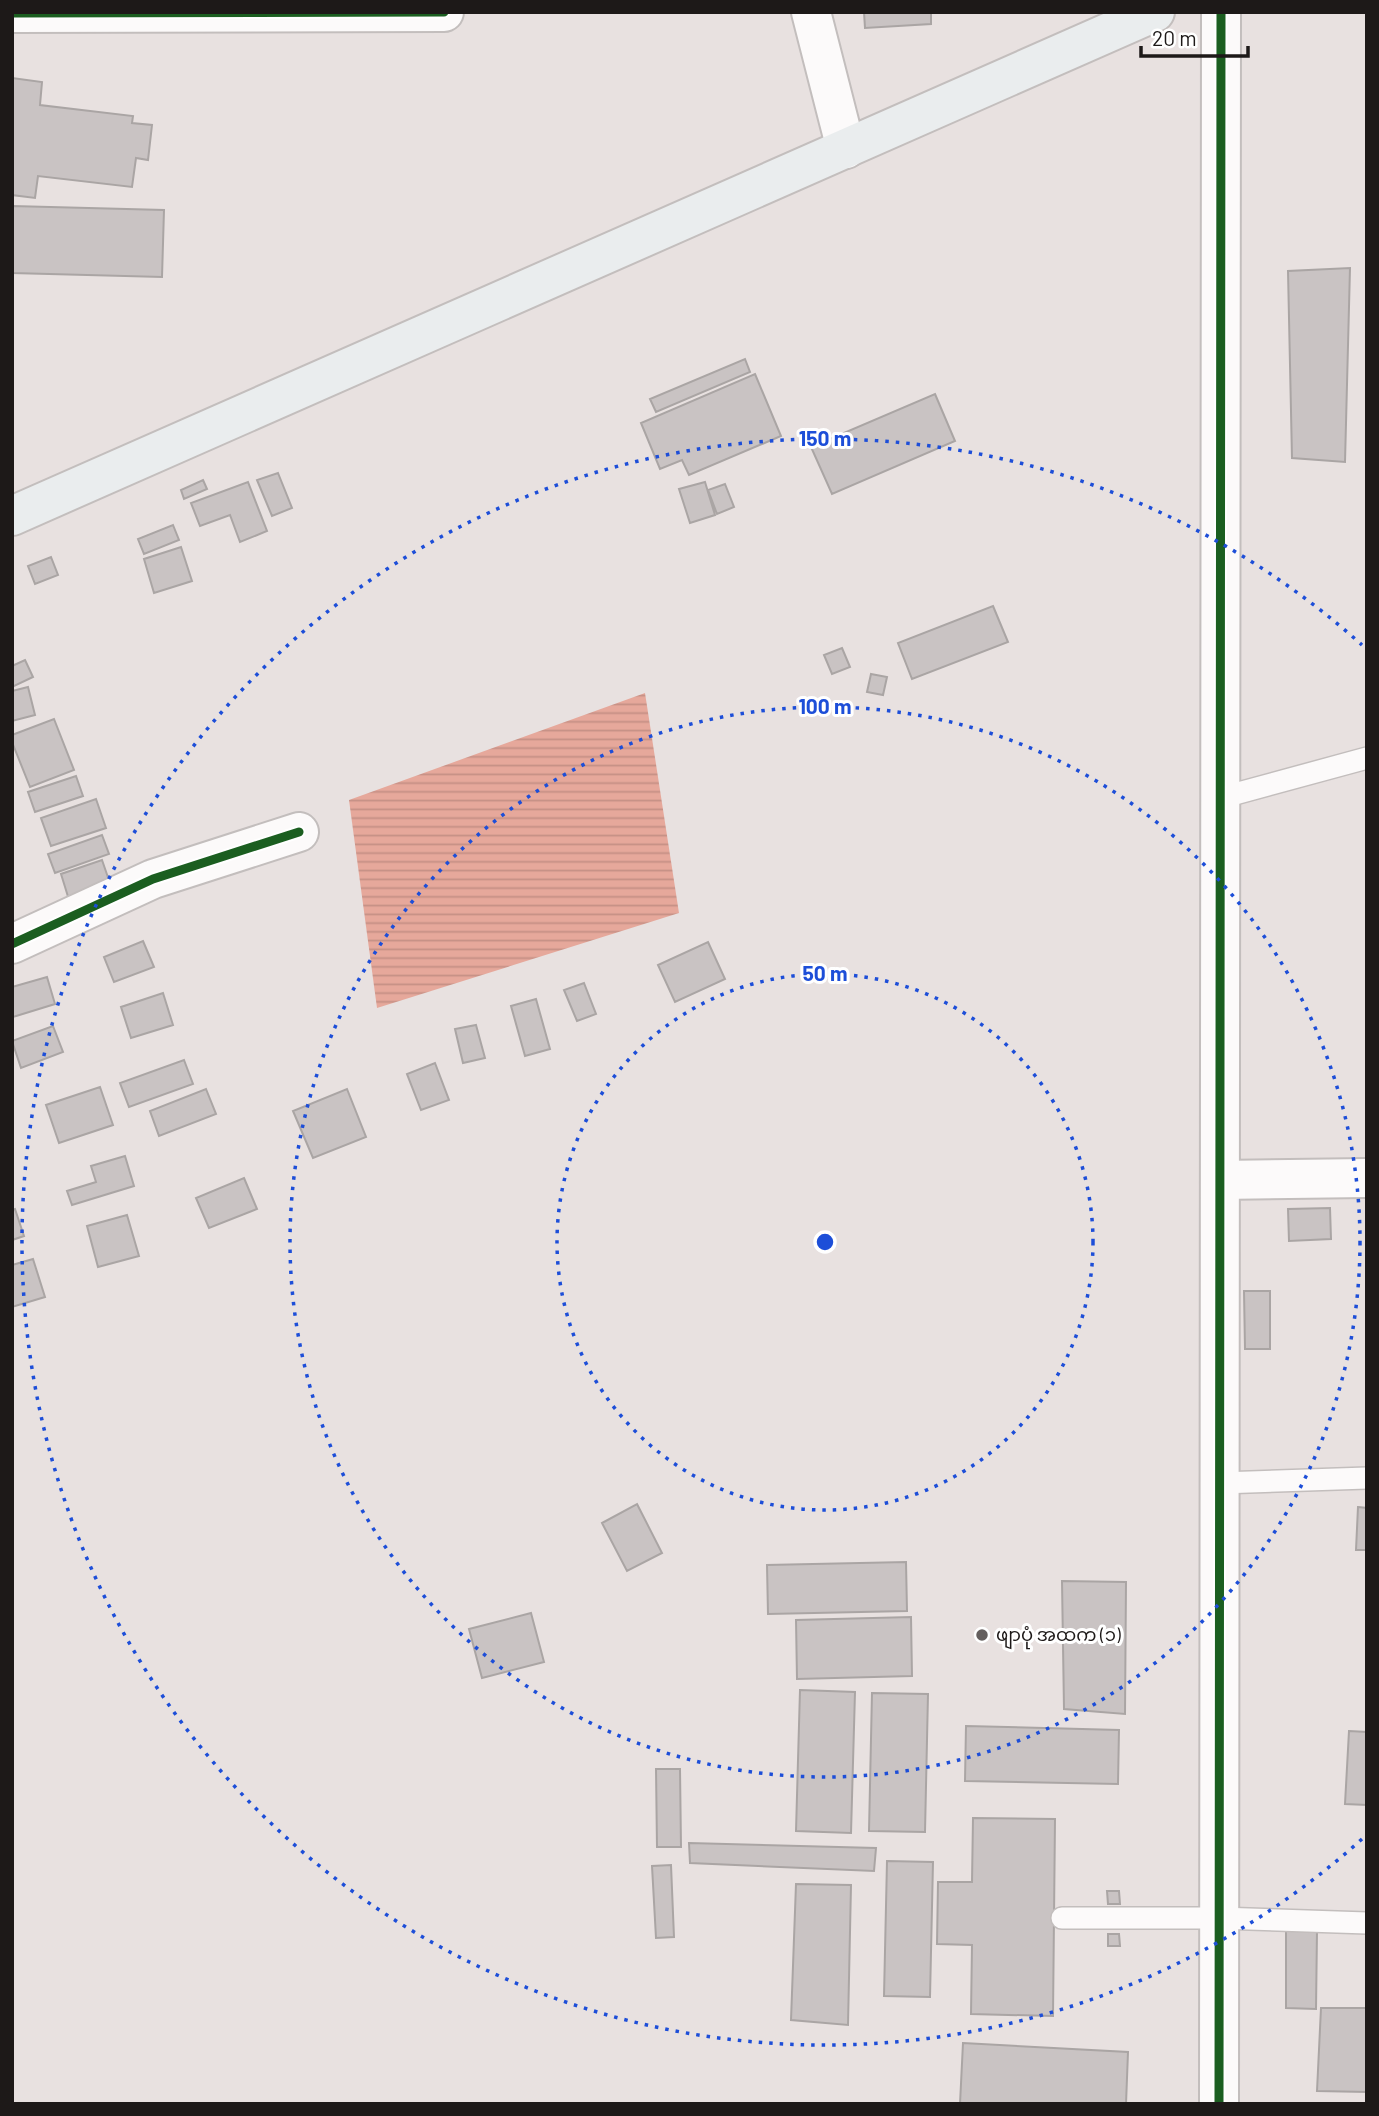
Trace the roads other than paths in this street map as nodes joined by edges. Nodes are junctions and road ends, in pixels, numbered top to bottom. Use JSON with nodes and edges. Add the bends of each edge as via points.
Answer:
{"nodes":[{"id":1,"x":365,"y":12,"type":"edge"},
{"id":2,"x":444,"y":12,"type":"edge"},
{"id":3,"x":811,"y":12,"type":"edge"},
{"id":4,"x":1155,"y":12,"type":"edge"},
{"id":5,"x":1221,"y":12,"type":"edge"},
{"id":6,"x":12,"y":13,"type":"edge"},
{"id":7,"x":846,"y":149,"type":"junction"},
{"id":8,"x":12,"y":516,"type":"edge"},
{"id":9,"x":1367,"y":758,"type":"edge"},
{"id":10,"x":1220,"y":798,"type":"junction"},
{"id":11,"x":299,"y":832,"type":"dead end"},
{"id":12,"x":12,"y":944,"type":"edge"},
{"id":13,"x":1367,"y":1178,"type":"edge"},
{"id":14,"x":1220,"y":1180,"type":"junction"},
{"id":15,"x":1367,"y":1478,"type":"edge"},
{"id":16,"x":1220,"y":1483,"type":"junction"},
{"id":17,"x":1062,"y":1918,"type":"dead end"},
{"id":18,"x":1219,"y":1919,"type":"junction"},
{"id":19,"x":1367,"y":1923,"type":"edge"},
{"id":20,"x":1219,"y":2104,"type":"edge"}],
"edges":[{"from":1,"to":2,"type":"street"},
{"from":1,"to":6,"type":"street"},
{"from":3,"to":7,"type":"street"},
{"from":4,"to":7,"type":"main road"},
{"from":5,"to":10,"type":"street"},
{"from":7,"to":8,"type":"main road"},
{"from":9,"to":10,"type":"lane"},
{"from":10,"to":14,"type":"street"},
{"from":11,"to":12,"type":"street","via":[[153,879]]},
{"from":13,"to":14,"type":"street"},
{"from":14,"to":16,"type":"street"},
{"from":15,"to":16,"type":"lane"},
{"from":16,"to":18,"type":"street"},
{"from":17,"to":18,"type":"lane"},
{"from":18,"to":19,"type":"lane"},
{"from":18,"to":20,"type":"street"}]}
